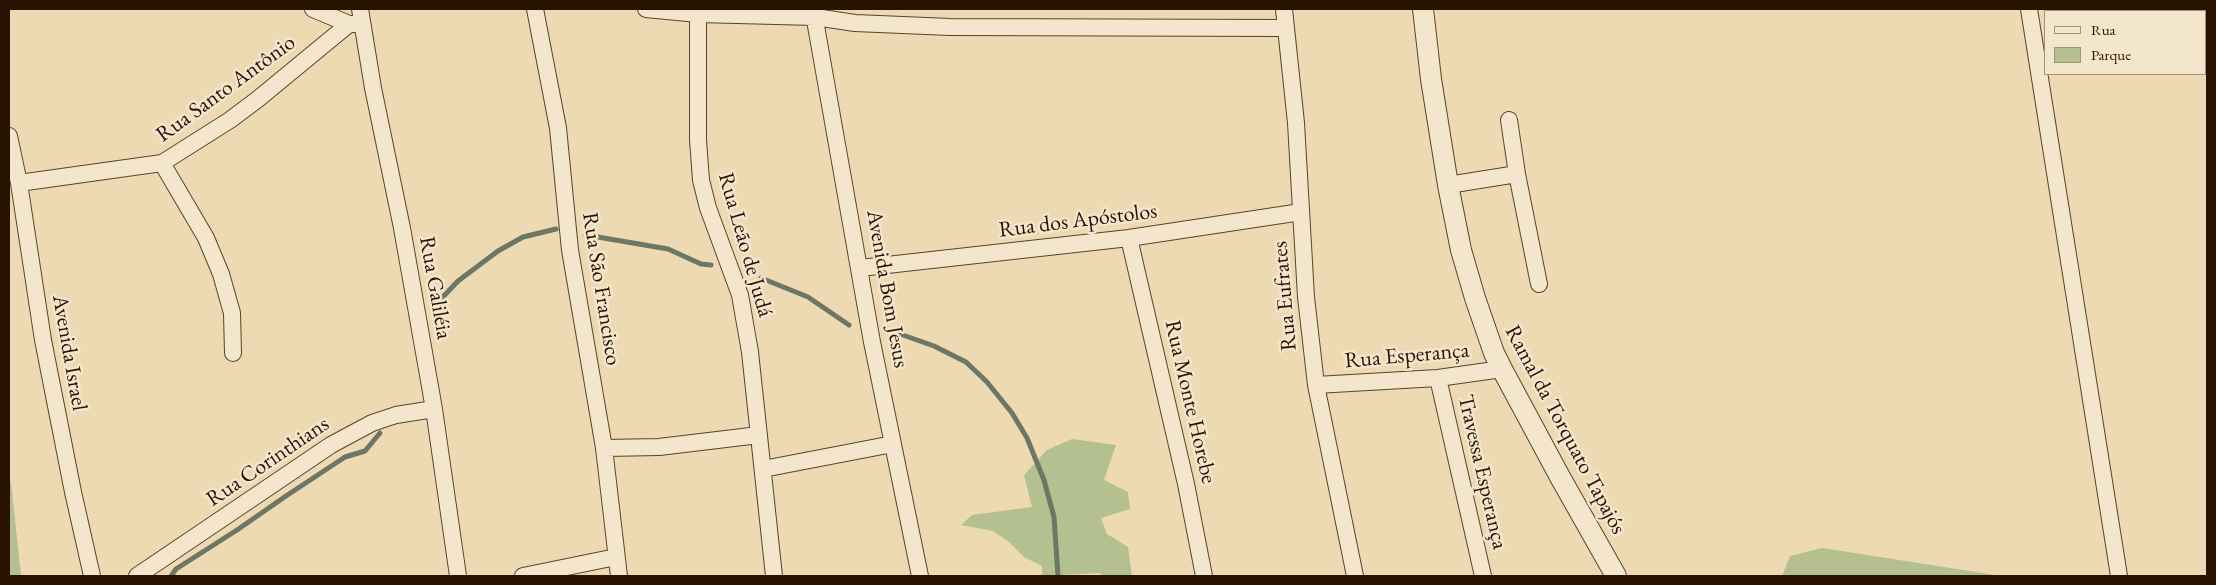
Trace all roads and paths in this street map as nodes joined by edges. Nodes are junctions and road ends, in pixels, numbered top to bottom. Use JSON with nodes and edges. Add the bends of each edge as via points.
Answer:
{"nodes":[{"id":1,"x":313,"y":9,"type":"edge"},
{"id":2,"x":535,"y":9,"type":"edge"},
{"id":3,"x":646,"y":9,"type":"edge"},
{"id":4,"x":1284,"y":9,"type":"edge"},
{"id":5,"x":1423,"y":9,"type":"edge"},
{"id":6,"x":2029,"y":9,"type":"edge"},
{"id":7,"x":814,"y":13,"type":"edge"},
{"id":8,"x":698,"y":14,"type":"junction"},
{"id":9,"x":357,"y":19,"type":"edge"},
{"id":10,"x":1286,"y":28,"type":"junction"},
{"id":11,"x":1510,"y":120,"type":"dead end"},
{"id":12,"x":9,"y":136,"type":"edge"},
{"id":13,"x":162,"y":163,"type":"junction"},
{"id":14,"x":1518,"y":174,"type":"junction"},
{"id":15,"x":18,"y":183,"type":"junction"},
{"id":16,"x":1448,"y":185,"type":"junction"},
{"id":17,"x":1301,"y":212,"type":"junction"},
{"id":18,"x":1129,"y":238,"type":"junction"},
{"id":19,"x":860,"y":268,"type":"junction"},
{"id":20,"x":1539,"y":284,"type":"dead end"},
{"id":21,"x":233,"y":353,"type":"dead end"},
{"id":22,"x":1502,"y":369,"type":"junction"},
{"id":23,"x":1438,"y":378,"type":"junction"},
{"id":24,"x":1316,"y":385,"type":"junction"},
{"id":25,"x":434,"y":409,"type":"junction"},
{"id":26,"x":759,"y":435,"type":"junction"},
{"id":27,"x":893,"y":444,"type":"junction"},
{"id":28,"x":604,"y":448,"type":"junction"},
{"id":29,"x":763,"y":469,"type":"junction"},
{"id":30,"x":616,"y":557,"type":"junction"},
{"id":31,"x":92,"y":576,"type":"edge"},
{"id":32,"x":137,"y":576,"type":"edge"},
{"id":33,"x":458,"y":576,"type":"edge"},
{"id":34,"x":523,"y":576,"type":"edge"},
{"id":35,"x":619,"y":576,"type":"edge"},
{"id":36,"x":774,"y":576,"type":"edge"},
{"id":37,"x":920,"y":576,"type":"edge"},
{"id":38,"x":1204,"y":576,"type":"edge"},
{"id":39,"x":1355,"y":576,"type":"edge"},
{"id":40,"x":1483,"y":576,"type":"edge"},
{"id":41,"x":1616,"y":576,"type":"edge"},
{"id":42,"x":2118,"y":576,"type":"edge"}],
"edges":[{"from":1,"to":9,"type":"street"},
{"from":2,"to":28,"type":"street","name":"Rua São Francisco","via":[[558,128],[570,250]]},
{"from":3,"to":8,"type":"street"},
{"from":4,"to":10,"type":"street","name":"Rua Eufrates"},
{"from":5,"to":16,"type":"street","name":"Ramal da Torquato Tapajós"},
{"from":6,"to":42,"type":"street"},
{"from":7,"to":8,"type":"street"},
{"from":7,"to":10,"type":"street","via":[[855,23],[950,27]]},
{"from":7,"to":19,"type":"street","name":"Avenida Bom Jesus"},
{"from":8,"to":26,"type":"street","name":"Rua Leão de Judá","via":[[701,180],[740,295]]},
{"from":9,"to":13,"type":"street","name":"Rua Santo Antônio","via":[[230,120]]},
{"from":9,"to":25,"type":"street","name":"Rua Galiléia","via":[[402,228]]},
{"from":10,"to":17,"type":"street","name":"Rua Eufrates"},
{"from":11,"to":14,"type":"street"},
{"from":12,"to":15,"type":"street","name":"Avenida Israel"},
{"from":13,"to":15,"type":"street","name":"Rua Santo Antônio"},
{"from":13,"to":21,"type":"street","via":[[206,238],[222,274],[232,313]]},
{"from":14,"to":16,"type":"street"},
{"from":14,"to":20,"type":"street"},
{"from":15,"to":31,"type":"street","name":"Avenida Israel","via":[[45,349]]},
{"from":16,"to":22,"type":"street","name":"Ramal da Torquato Tapajós","via":[[1464,260]]},
{"from":17,"to":18,"type":"street","name":"Rua dos Apóstolos"},
{"from":17,"to":24,"type":"street","name":"Rua Eufrates"},
{"from":18,"to":19,"type":"street","name":"Rua dos Apóstolos"},
{"from":18,"to":38,"type":"street","name":"Rua Monte Horebe"},
{"from":19,"to":27,"type":"street","name":"Avenida Bom Jesus"},
{"from":22,"to":23,"type":"street","name":"Rua Esperança"},
{"from":22,"to":41,"type":"street","name":"Ramal da Torquato Tapajós"},
{"from":23,"to":24,"type":"street","name":"Rua Esperança"},
{"from":23,"to":40,"type":"street","name":"Travessa Esperança"},
{"from":24,"to":39,"type":"street","name":"Rua Eufrates"},
{"from":25,"to":32,"type":"street","name":"Rua Corinthians","via":[[396,414],[331,445]]},
{"from":25,"to":33,"type":"street","name":"Rua Galiléia"},
{"from":26,"to":28,"type":"street","via":[[659,447]]},
{"from":26,"to":29,"type":"street","name":"Rua Leão de Judá"},
{"from":27,"to":29,"type":"street"},
{"from":27,"to":37,"type":"street","name":"Avenida Bom Jesus"},
{"from":28,"to":30,"type":"street","name":"Rua São Francisco"},
{"from":29,"to":36,"type":"street","name":"Rua Leão de Judá"},
{"from":30,"to":34,"type":"street"},
{"from":30,"to":35,"type":"street","name":"Rua São Francisco"}]}
